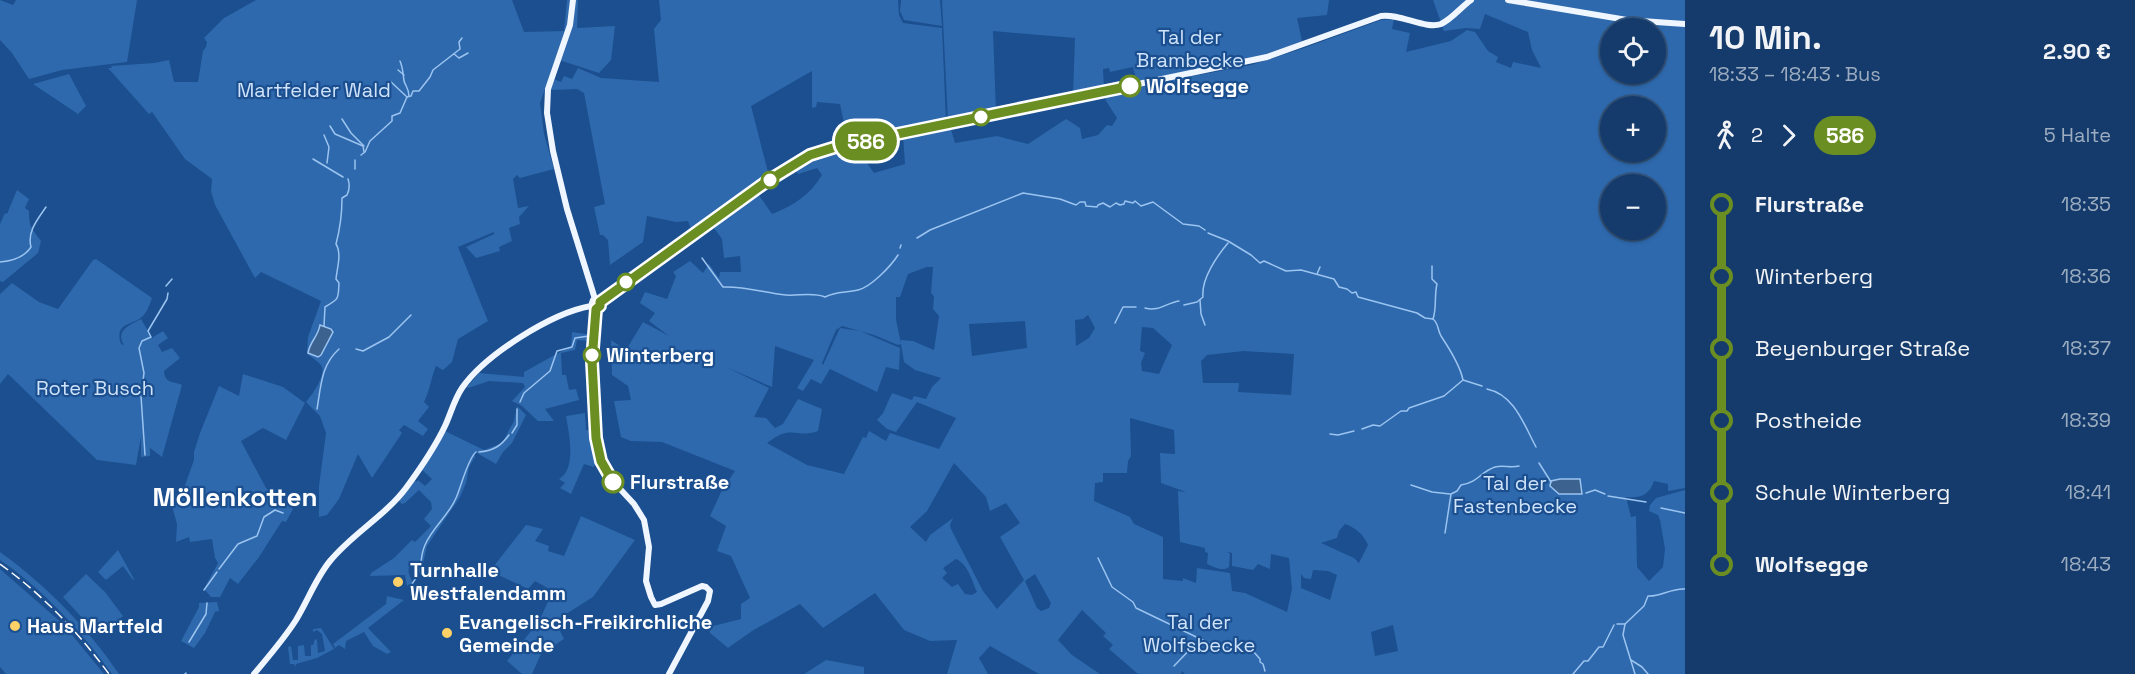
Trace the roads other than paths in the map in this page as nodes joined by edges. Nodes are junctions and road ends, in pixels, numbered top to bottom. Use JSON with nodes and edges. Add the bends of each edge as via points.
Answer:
{"nodes":[{"id":1,"x":573,"y":0,"type":"edge"},
{"id":2,"x":1471,"y":0,"type":"edge"},
{"id":3,"x":1508,"y":0,"type":"edge"},
{"id":4,"x":1685,"y":24,"type":"edge"},
{"id":5,"x":597,"y":301,"type":"junction"},
{"id":6,"x":593,"y":307,"type":"junction"},
{"id":7,"x":254,"y":674,"type":"edge"},
{"id":8,"x":669,"y":674,"type":"edge"}],
"edges":[{"from":1,"to":5,"type":"main road","via":[[570,26],[548,89],[547,113],[565,202]]},
{"from":2,"to":5,"type":"main road","via":[[1435,25],[1381,16],[1267,57],[821,151],[766,182]]},
{"from":3,"to":4,"type":"main road","via":[[1627,20]]},
{"from":5,"to":6,"type":"main road","via":[[600,306]]},
{"from":6,"to":7,"type":"main road","via":[[566,313],[525,333],[477,371],[461,391],[441,432],[402,493],[339,552],[285,635]]},
{"from":6,"to":8,"type":"main road","via":[[597,451],[608,476],[644,520],[649,541],[646,581],[652,602],[677,598],[700,586],[710,591]]}]}
